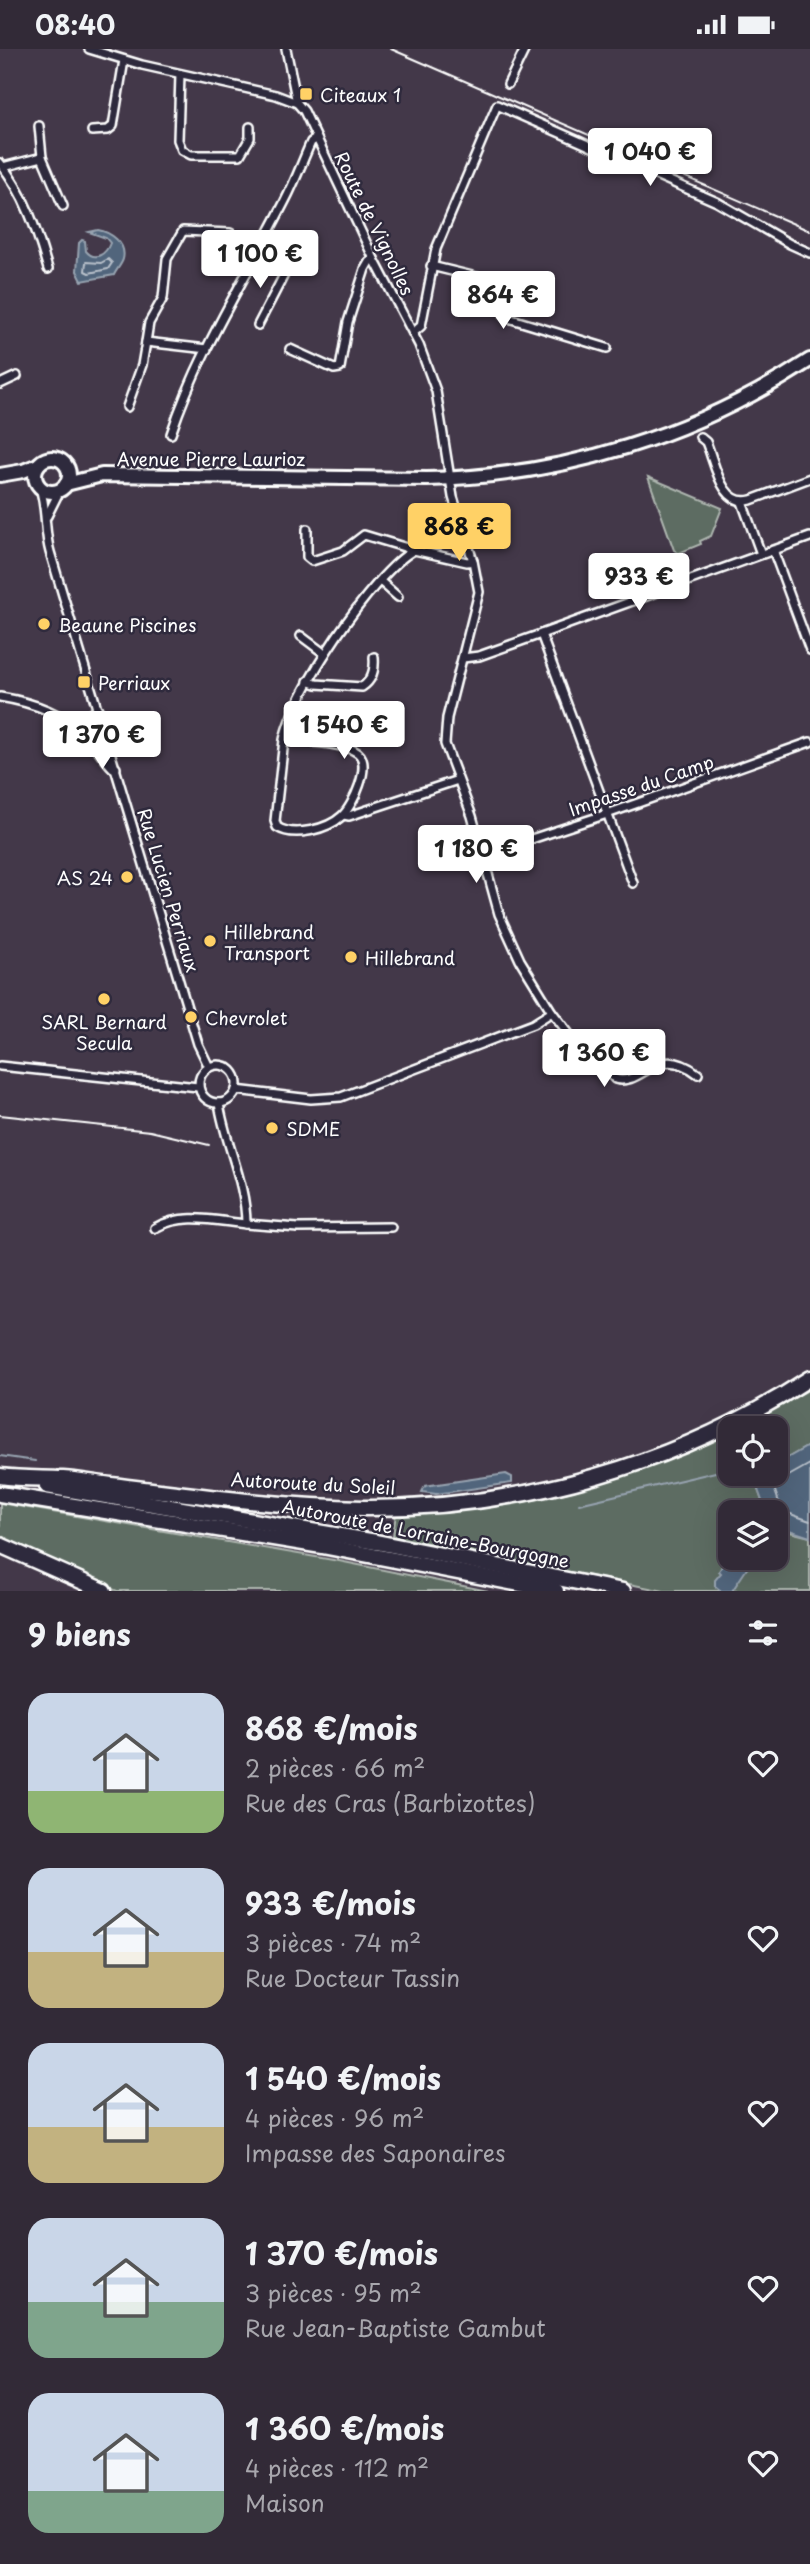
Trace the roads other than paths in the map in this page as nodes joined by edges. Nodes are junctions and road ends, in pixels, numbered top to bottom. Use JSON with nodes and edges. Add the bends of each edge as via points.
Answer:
{"nodes":[{"id":1,"x":89,"y":49,"type":"edge"},
{"id":2,"x":286,"y":49,"type":"edge"},
{"id":3,"x":525,"y":49,"type":"edge"},
{"id":4,"x":124,"y":60,"type":"junction"},
{"id":5,"x":180,"y":74,"type":"junction"},
{"id":6,"x":508,"y":85,"type":"dead end"},
{"id":7,"x":297,"y":103,"type":"junction"},
{"id":8,"x":39,"y":126,"type":"dead end"},
{"id":9,"x":250,"y":127,"type":"dead end"},
{"id":10,"x":92,"y":131,"type":"dead end"},
{"id":11,"x":316,"y":139,"type":"junction"},
{"id":12,"x":42,"y":157,"type":"junction"},
{"id":13,"x":2,"y":165,"type":"edge"},
{"id":14,"x":63,"y":206,"type":"dead end"},
{"id":15,"x":259,"y":250,"type":"junction"},
{"id":16,"x":810,"y":253,"type":"edge"},
{"id":17,"x":255,"y":258,"type":"junction"},
{"id":18,"x":374,"y":258,"type":"junction"},
{"id":19,"x":431,"y":266,"type":"junction"},
{"id":20,"x":48,"y":269,"type":"dead end"},
{"id":21,"x":257,"y":325,"type":"dead end"},
{"id":22,"x":414,"y":333,"type":"junction"},
{"id":23,"x":146,"y":342,"type":"junction"},
{"id":24,"x":607,"y":348,"type":"dead end"},
{"id":25,"x":207,"y":349,"type":"junction"},
{"id":26,"x":290,"y":349,"type":"dead end"},
{"id":27,"x":810,"y":361,"type":"edge"},
{"id":28,"x":17,"y":376,"type":"dead end"},
{"id":29,"x":0,"y":384,"type":"edge"},
{"id":30,"x":127,"y":407,"type":"dead end"},
{"id":31,"x":171,"y":434,"type":"dead end"},
{"id":32,"x":700,"y":437,"type":"dead end"},
{"id":33,"x":38,"y":465,"type":"junction"},
{"id":34,"x":66,"y":466,"type":"junction"},
{"id":35,"x":2,"y":475,"type":"edge"},
{"id":36,"x":102,"y":475,"type":"junction"},
{"id":37,"x":449,"y":475,"type":"junction"},
{"id":38,"x":810,"y":478,"type":"edge"},
{"id":39,"x":39,"y":486,"type":"junction"},
{"id":40,"x":63,"y":487,"type":"junction"},
{"id":41,"x":742,"y":502,"type":"junction"},
{"id":42,"x":46,"y":520,"type":"junction"},
{"id":43,"x":307,"y":529,"type":"dead end"},
{"id":44,"x":810,"y":537,"type":"edge"},
{"id":45,"x":414,"y":550,"type":"junction"},
{"id":46,"x":773,"y":550,"type":"junction"},
{"id":47,"x":761,"y":554,"type":"junction"},
{"id":48,"x":473,"y":561,"type":"junction"},
{"id":49,"x":380,"y":581,"type":"junction"},
{"id":50,"x":398,"y":597,"type":"dead end"},
{"id":51,"x":541,"y":635,"type":"junction"},
{"id":52,"x":301,"y":636,"type":"dead end"},
{"id":53,"x":810,"y":650,"type":"edge"},
{"id":54,"x":325,"y":654,"type":"junction"},
{"id":55,"x":374,"y":657,"type":"dead end"},
{"id":56,"x":463,"y":658,"type":"junction"},
{"id":57,"x":308,"y":681,"type":"junction"},
{"id":58,"x":0,"y":697,"type":"edge"},
{"id":59,"x":98,"y":709,"type":"junction"},
{"id":60,"x":71,"y":723,"type":"junction"},
{"id":61,"x":284,"y":740,"type":"junction"},
{"id":62,"x":810,"y":742,"type":"edge"},
{"id":63,"x":116,"y":768,"type":"junction"},
{"id":64,"x":458,"y":780,"type":"junction"},
{"id":65,"x":607,"y":814,"type":"junction"},
{"id":66,"x":344,"y":815,"type":"junction"},
{"id":67,"x":484,"y":857,"type":"junction"},
{"id":68,"x":633,"y":883,"type":"dead end"},
{"id":69,"x":550,"y":1011,"type":"junction"},
{"id":70,"x":0,"y":1066,"type":"edge"},
{"id":71,"x":209,"y":1067,"type":"junction"},
{"id":72,"x":698,"y":1074,"type":"dead end"},
{"id":73,"x":198,"y":1087,"type":"junction"},
{"id":74,"x":236,"y":1090,"type":"junction"},
{"id":75,"x":219,"y":1103,"type":"junction"},
{"id":76,"x":246,"y":1224,"type":"junction"},
{"id":77,"x":391,"y":1227,"type":"dead end"},
{"id":78,"x":155,"y":1228,"type":"dead end"},
{"id":79,"x":810,"y":1378,"type":"edge"},
{"id":80,"x":0,"y":1476,"type":"edge"},
{"id":81,"x":15,"y":1478,"type":"junction"},
{"id":82,"x":0,"y":1494,"type":"edge"},
{"id":83,"x":0,"y":1545,"type":"edge"},
{"id":84,"x":104,"y":1591,"type":"edge"},
{"id":85,"x":556,"y":1591,"type":"edge"},
{"id":86,"x":623,"y":1591,"type":"edge"}],
"edges":[{"from":1,"to":4,"type":"street"},
{"from":2,"to":7,"type":"street","name":"Route de Vignolles"},
{"from":3,"to":6,"type":"street"},
{"from":4,"to":5,"type":"street"},
{"from":4,"to":10,"type":"street","via":[[113,126]]},
{"from":5,"to":7,"type":"street"},
{"from":5,"to":9,"type":"street","via":[[181,150],[191,155],[240,155],[250,138]]},
{"from":7,"to":11,"type":"street","name":"Route de Vignolles"},
{"from":8,"to":12,"type":"street"},
{"from":11,"to":15,"type":"street"},
{"from":11,"to":18,"type":"street","name":"Route de Vignolles"},
{"from":12,"to":13,"type":"street"},
{"from":12,"to":14,"type":"street"},
{"from":13,"to":20,"type":"street","via":[[30,214]]},
{"from":15,"to":17,"type":"street"},
{"from":15,"to":23,"type":"street","via":[[230,233],[183,231],[167,259],[163,298],[149,323]]},
{"from":16,"to":19,"type":"street","via":[[717,202],[497,105]]},
{"from":17,"to":21,"type":"street","via":[[285,273]]},
{"from":17,"to":25,"type":"street"},
{"from":18,"to":22,"type":"street","name":"Route de Vignolles"},
{"from":18,"to":26,"type":"street","via":[[365,269],[348,322],[340,368]]},
{"from":19,"to":22,"type":"street","via":[[421,326]]},
{"from":19,"to":24,"type":"street","via":[[499,285],[505,317]]},
{"from":22,"to":37,"type":"street","name":"Route de Vignolles","via":[[436,391]]},
{"from":23,"to":25,"type":"street"},
{"from":23,"to":30,"type":"street"},
{"from":25,"to":31,"type":"street"},
{"from":27,"to":37,"type":"main road","name":"Avenue Pierre Laurioz","via":[[754,396],[640,443],[531,471]]},
{"from":28,"to":29,"type":"street"},
{"from":32,"to":41,"type":"street","via":[[724,489]]},
{"from":33,"to":34,"type":"main road","via":[[50,458]]},
{"from":33,"to":35,"type":"main road"},
{"from":33,"to":39,"type":"main road"},
{"from":34,"to":36,"type":"main road","name":"Avenue Pierre Laurioz"},
{"from":34,"to":40,"type":"main road","via":[[68,478]]},
{"from":35,"to":39,"type":"main road"},
{"from":36,"to":37,"type":"main road","name":"Avenue Pierre Laurioz","via":[[367,479]]},
{"from":36,"to":40,"type":"main road","name":"Avenue Pierre Laurioz"},
{"from":37,"to":48,"type":"street","name":"Route de Vignolles"},
{"from":38,"to":41,"type":"street"},
{"from":39,"to":40,"type":"main road","via":[[49,492]]},
{"from":39,"to":42,"type":"street","name":"Rue Lucien Perriaux"},
{"from":40,"to":42,"type":"street"},
{"from":41,"to":47,"type":"street"},
{"from":42,"to":59,"type":"street","name":"Rue Lucien Perriaux","via":[[50,552]]},
{"from":43,"to":45,"type":"street","via":[[307,557],[312,561],[343,551],[364,535]]},
{"from":44,"to":46,"type":"street"},
{"from":45,"to":48,"type":"street"},
{"from":45,"to":49,"type":"street"},
{"from":46,"to":47,"type":"street"},
{"from":46,"to":53,"type":"street"},
{"from":47,"to":51,"type":"street"},
{"from":48,"to":56,"type":"street","name":"Route de Vignolles","via":[[478,601]]},
{"from":49,"to":50,"type":"street"},
{"from":49,"to":54,"type":"street"},
{"from":51,"to":56,"type":"street"},
{"from":51,"to":65,"type":"street"},
{"from":52,"to":54,"type":"street"},
{"from":54,"to":57,"type":"street"},
{"from":55,"to":57,"type":"street","via":[[370,681],[362,687]]},
{"from":56,"to":64,"type":"street","name":"Route de Vignolles","via":[[445,728],[445,744]]},
{"from":57,"to":61,"type":"street"},
{"from":58,"to":60,"type":"street","via":[[36,705]]},
{"from":59,"to":60,"type":"street"},
{"from":59,"to":63,"type":"street","name":"Rue Lucien Perriaux"},
{"from":60,"to":63,"type":"street"},
{"from":61,"to":66,"type":"street","via":[[344,747],[362,757],[362,779]]},
{"from":61,"to":66,"type":"street","via":[[277,827],[296,834]]},
{"from":62,"to":65,"type":"street","name":"Impasse du Camp"},
{"from":63,"to":71,"type":"street","name":"Rue Lucien Perriaux","via":[[198,1044]]},
{"from":64,"to":66,"type":"street"},
{"from":64,"to":67,"type":"street","name":"Route de Vignolles"},
{"from":65,"to":67,"type":"street","name":"Impasse du Camp"},
{"from":65,"to":68,"type":"street"},
{"from":67,"to":69,"type":"street","name":"Route de Vignolles","via":[[504,926]]},
{"from":69,"to":72,"type":"street","name":"Route de Vignolles","via":[[615,1079],[629,1079],[658,1064],[674,1062]]},
{"from":69,"to":74,"type":"street","via":[[533,1024],[341,1097],[311,1099]]},
{"from":70,"to":73,"type":"street"},
{"from":71,"to":73,"type":"street","via":[[200,1075]]},
{"from":71,"to":74,"type":"street","via":[[227,1067],[236,1077]]},
{"from":73,"to":75,"type":"street","via":[[203,1097]]},
{"from":74,"to":75,"type":"street","via":[[230,1099]]},
{"from":75,"to":76,"type":"street","via":[[243,1191]]},
{"from":76,"to":77,"type":"street","via":[[298,1229]]},
{"from":76,"to":78,"type":"street","via":[[188,1219]]},
{"from":79,"to":81,"type":"highway","name":"Autoroute du Soleil","via":[[746,1416],[664,1453],[578,1481],[490,1499],[413,1507],[334,1507],[65,1479]]},
{"from":80,"to":81,"type":"highway","name":"Autoroute du Soleil"},
{"from":81,"to":86,"type":"highway","name":"Autoroute de Lorraine-Bourgogne","via":[[401,1546]]},
{"from":82,"to":85,"type":"highway","name":"Autoroute de Lorraine-Bourgogne","via":[[271,1537]]},
{"from":83,"to":84,"type":"highway"}]}
